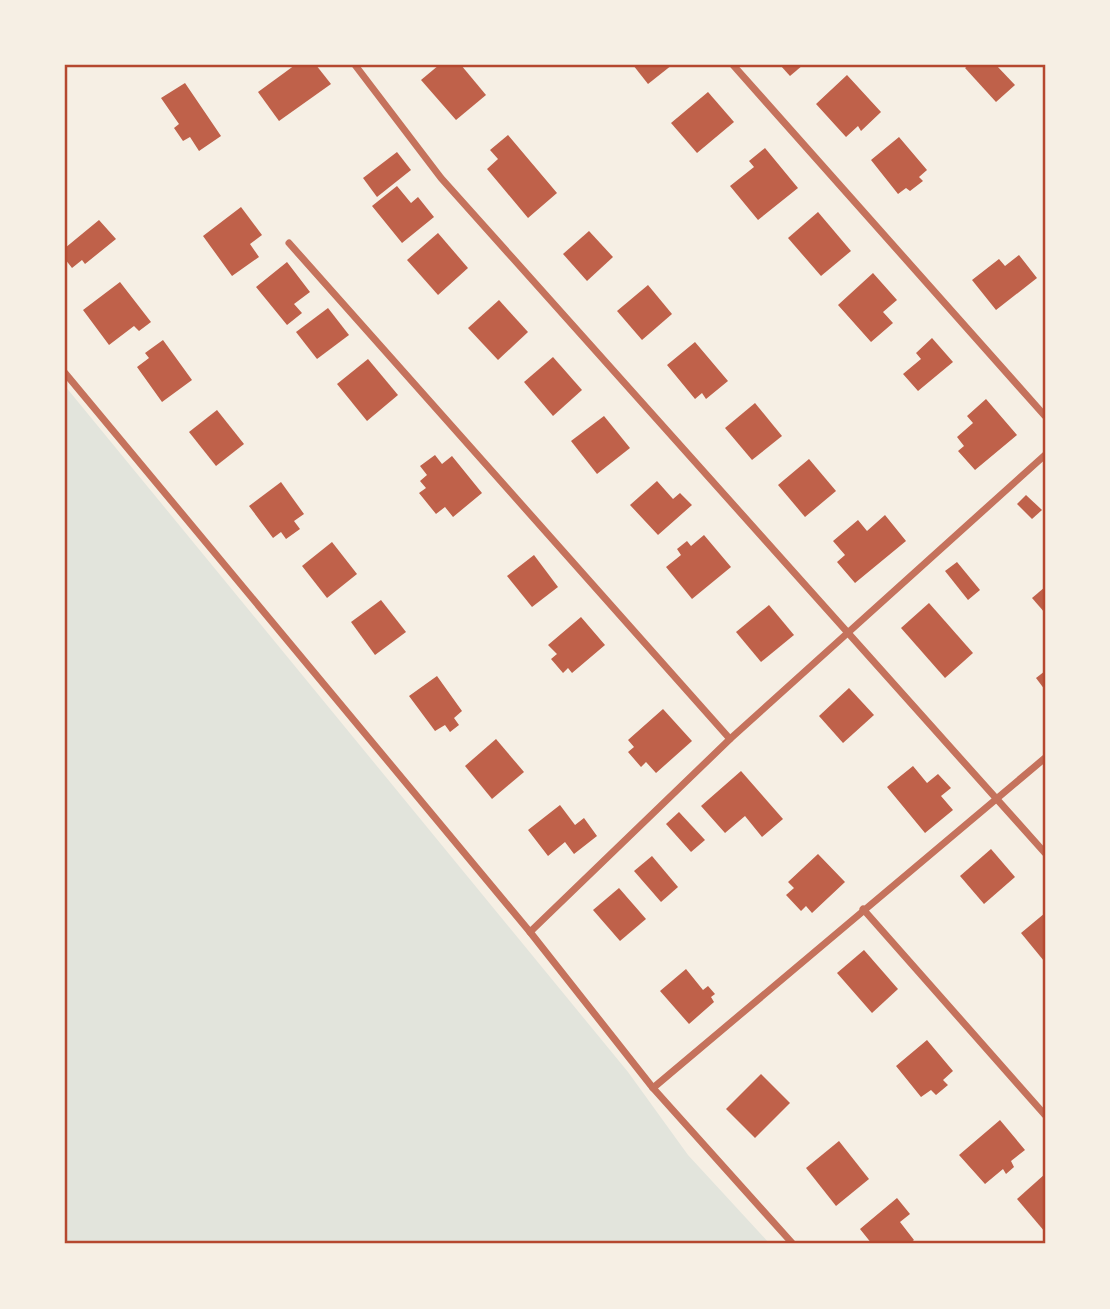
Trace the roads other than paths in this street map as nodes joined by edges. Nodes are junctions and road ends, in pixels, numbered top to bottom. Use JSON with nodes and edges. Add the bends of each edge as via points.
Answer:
{"nodes":[{"id":1,"x":355,"y":65,"type":"edge"},
{"id":2,"x":733,"y":65,"type":"edge"},
{"id":3,"x":289,"y":243,"type":"dead end"},
{"id":4,"x":65,"y":373,"type":"edge"},
{"id":5,"x":1045,"y":416,"type":"edge"},
{"id":6,"x":1045,"y":455,"type":"edge"},
{"id":7,"x":848,"y":635,"type":"junction"},
{"id":8,"x":730,"y":739,"type":"junction"},
{"id":9,"x":1045,"y":758,"type":"edge"},
{"id":10,"x":998,"y":798,"type":"junction"},
{"id":11,"x":1045,"y":853,"type":"edge"},
{"id":12,"x":863,"y":909,"type":"junction"},
{"id":13,"x":530,"y":932,"type":"junction"},
{"id":14,"x":653,"y":1088,"type":"junction"},
{"id":15,"x":1045,"y":1115,"type":"edge"},
{"id":16,"x":793,"y":1244,"type":"edge"}],
"edges":[{"from":1,"to":7,"type":"street","via":[[441,178]]},
{"from":2,"to":5,"type":"street"},
{"from":3,"to":8,"type":"street"},
{"from":4,"to":13,"type":"street"},
{"from":6,"to":7,"type":"street"},
{"from":7,"to":8,"type":"street"},
{"from":7,"to":10,"type":"street"},
{"from":8,"to":13,"type":"street"},
{"from":9,"to":10,"type":"street"},
{"from":10,"to":11,"type":"street"},
{"from":10,"to":12,"type":"street"},
{"from":12,"to":14,"type":"street"},
{"from":12,"to":15,"type":"street"},
{"from":13,"to":14,"type":"street"},
{"from":14,"to":16,"type":"street"}]}
